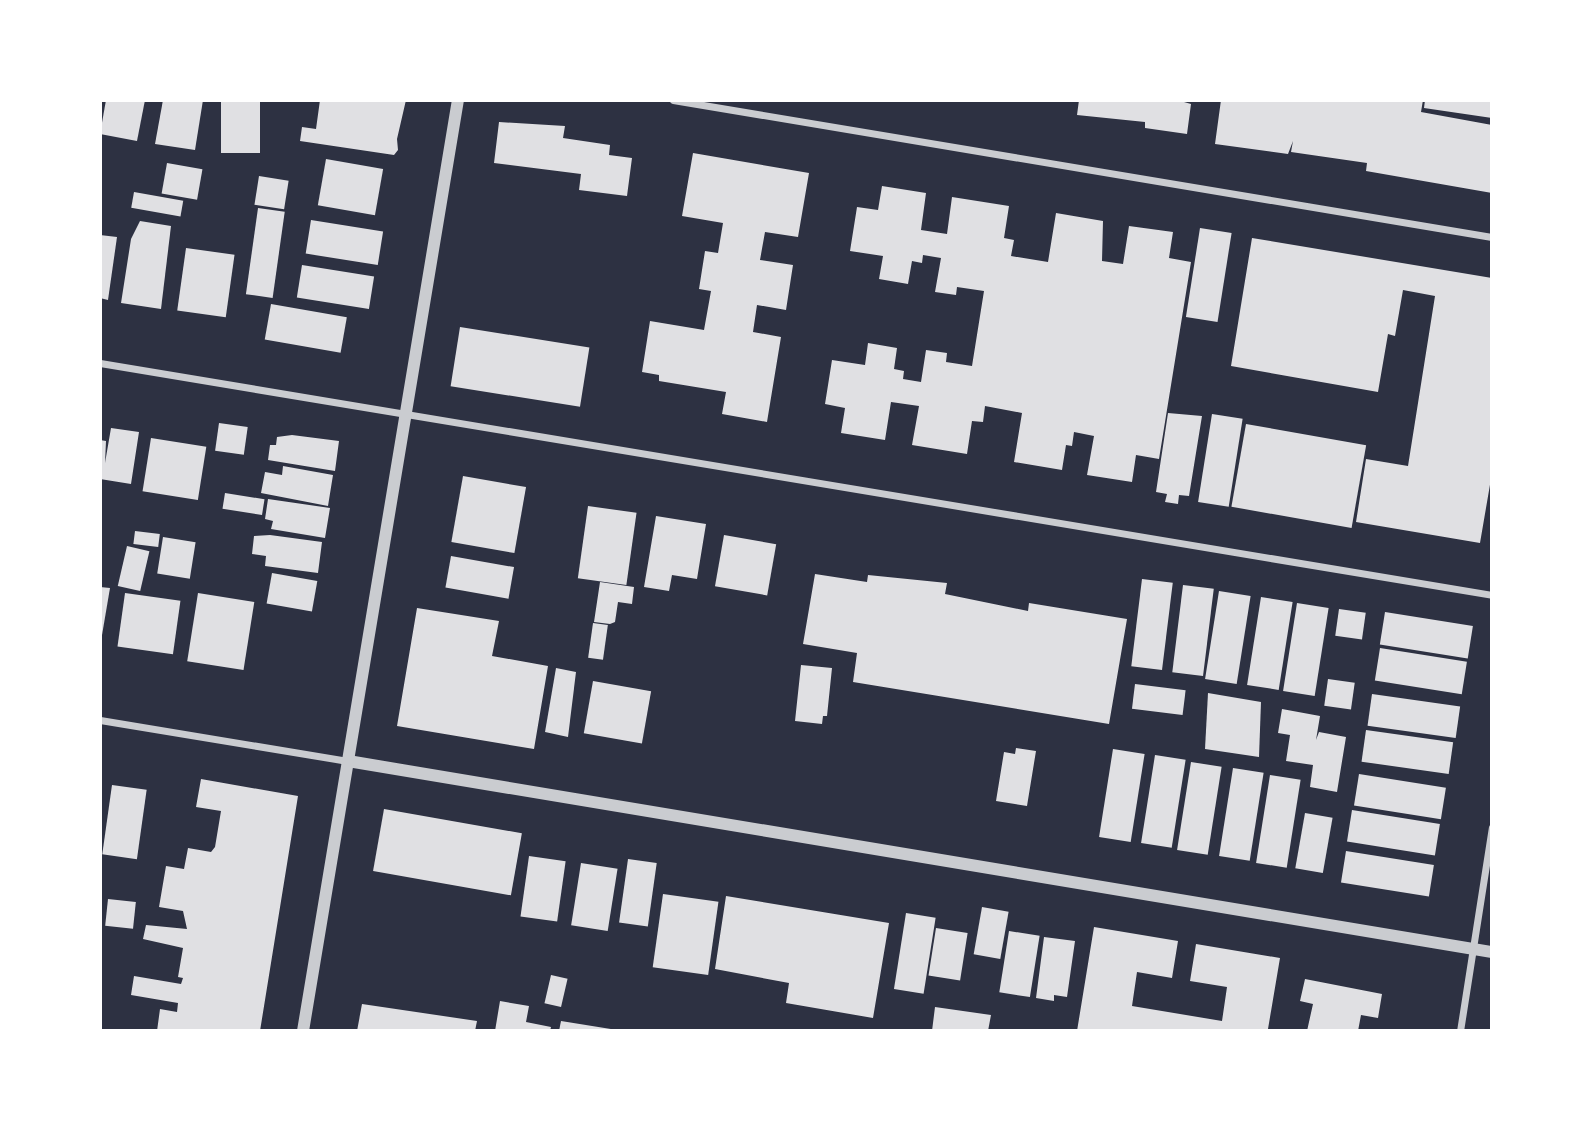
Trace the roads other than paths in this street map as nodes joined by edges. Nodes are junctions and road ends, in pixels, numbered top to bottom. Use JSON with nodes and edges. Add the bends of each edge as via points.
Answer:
{"nodes":[{"id":1,"x":458,"y":100,"type":"edge"},
{"id":2,"x":673,"y":100,"type":"edge"},
{"id":3,"x":1492,"y":237,"type":"edge"},
{"id":4,"x":100,"y":363,"type":"edge"},
{"id":5,"x":406,"y":414,"type":"junction"},
{"id":6,"x":1492,"y":595,"type":"edge"},
{"id":7,"x":100,"y":720,"type":"edge"},
{"id":8,"x":348,"y":761,"type":"junction"},
{"id":9,"x":1492,"y":827,"type":"edge"},
{"id":10,"x":1473,"y":949,"type":"junction"},
{"id":11,"x":1492,"y":952,"type":"edge"},
{"id":12,"x":303,"y":1031,"type":"edge"},
{"id":13,"x":1460,"y":1031,"type":"edge"}],
"edges":[{"from":1,"to":5,"type":"street"},
{"from":2,"to":3,"type":"street"},
{"from":4,"to":5,"type":"street"},
{"from":5,"to":6,"type":"street"},
{"from":5,"to":8,"type":"street"},
{"from":7,"to":8,"type":"street"},
{"from":8,"to":10,"type":"street"},
{"from":8,"to":12,"type":"street"},
{"from":9,"to":10,"type":"street"},
{"from":10,"to":11,"type":"street"},
{"from":10,"to":13,"type":"street"}]}
